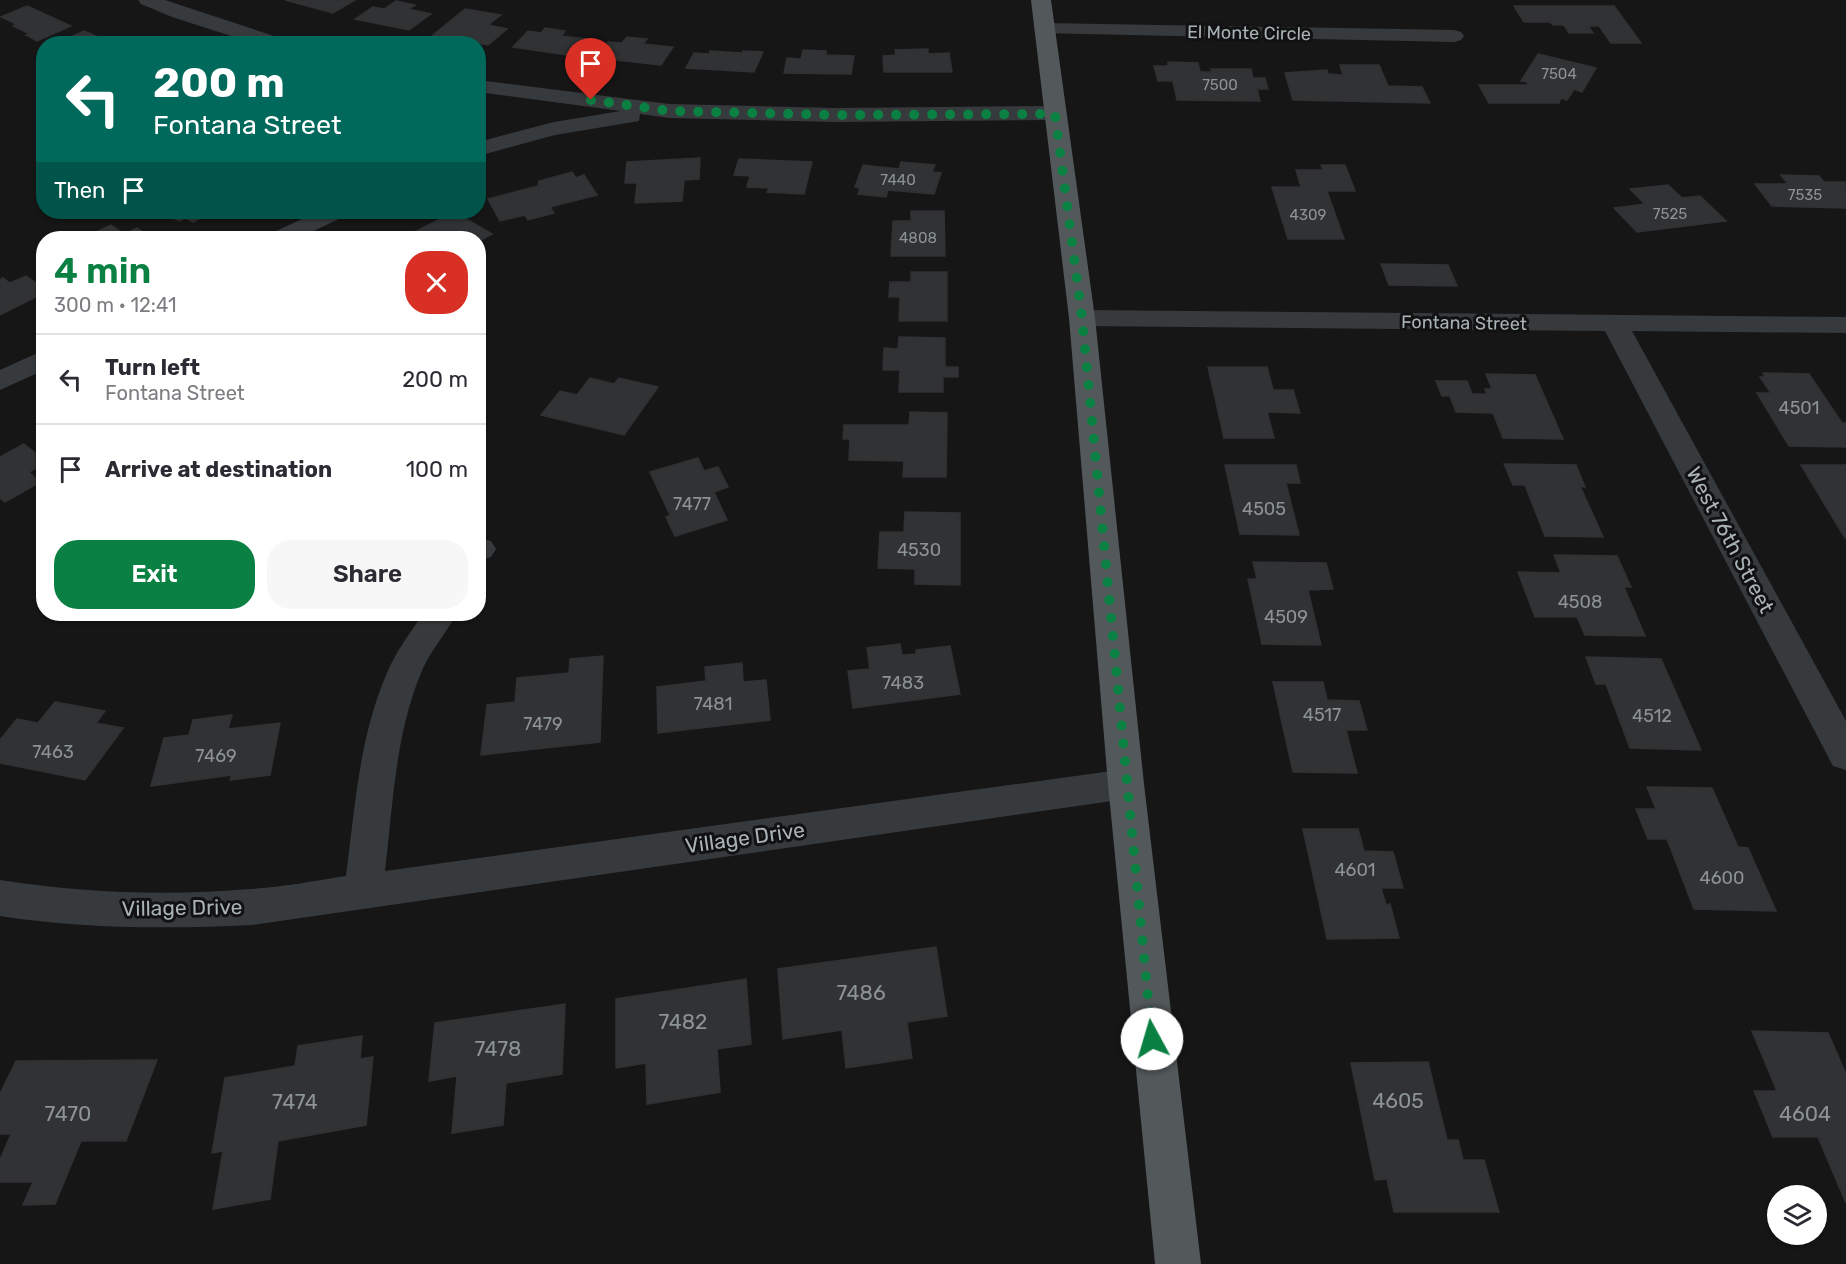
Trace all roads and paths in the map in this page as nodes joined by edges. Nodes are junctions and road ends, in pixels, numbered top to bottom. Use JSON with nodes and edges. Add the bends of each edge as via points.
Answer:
{"nodes":[{"id":1,"x":148,"y":0,"type":"edge"},
{"id":2,"x":1043,"y":15,"type":"edge"},
{"id":3,"x":253,"y":36,"type":"edge"},
{"id":4,"x":1454,"y":36,"type":"dead end"},
{"id":5,"x":486,"y":87,"type":"edge"},
{"id":6,"x":669,"y":111,"type":"junction"},
{"id":7,"x":1055,"y":114,"type":"junction"},
{"id":8,"x":486,"y":147,"type":"edge"},
{"id":9,"x":321,"y":219,"type":"edge"},
{"id":10,"x":296,"y":231,"type":"edge"},
{"id":11,"x":1082,"y":318,"type":"junction"},
{"id":12,"x":1615,"y":324,"type":"junction"},
{"id":13,"x":1846,"y":325,"type":"edge"},
{"id":14,"x":36,"y":363,"type":"edge"},
{"id":15,"x":0,"y":381,"type":"edge"},
{"id":16,"x":436,"y":621,"type":"edge"},
{"id":17,"x":1846,"y":755,"type":"edge"},
{"id":18,"x":1126,"y":784,"type":"junction"},
{"id":19,"x":363,"y":892,"type":"junction"},
{"id":20,"x":0,"y":898,"type":"edge"},
{"id":21,"x":1178,"y":1264,"type":"edge"}],
"edges":[{"from":1,"to":3,"type":"street"},
{"from":2,"to":4,"type":"street","name":"El Monte Circle"},
{"from":2,"to":7,"type":"main road"},
{"from":5,"to":6,"type":"street"},
{"from":6,"to":7,"type":"street"},
{"from":6,"to":8,"type":"street","via":[[554,129]]},
{"from":7,"to":11,"type":"main road"},
{"from":9,"to":10,"type":"street"},
{"from":11,"to":12,"type":"street","name":"Fontana Street"},
{"from":11,"to":18,"type":"main road"},
{"from":12,"to":13,"type":"street","name":"Fontana Street"},
{"from":12,"to":17,"type":"street","name":"West 76th Street"},
{"from":14,"to":15,"type":"street"},
{"from":16,"to":19,"type":"street","via":[[404,672],[391,711]]},
{"from":18,"to":19,"type":"street","name":"Village Drive"},
{"from":18,"to":21,"type":"main road"},
{"from":19,"to":20,"type":"street","name":"Village Drive","via":[[252,907],[155,912]]}]}
